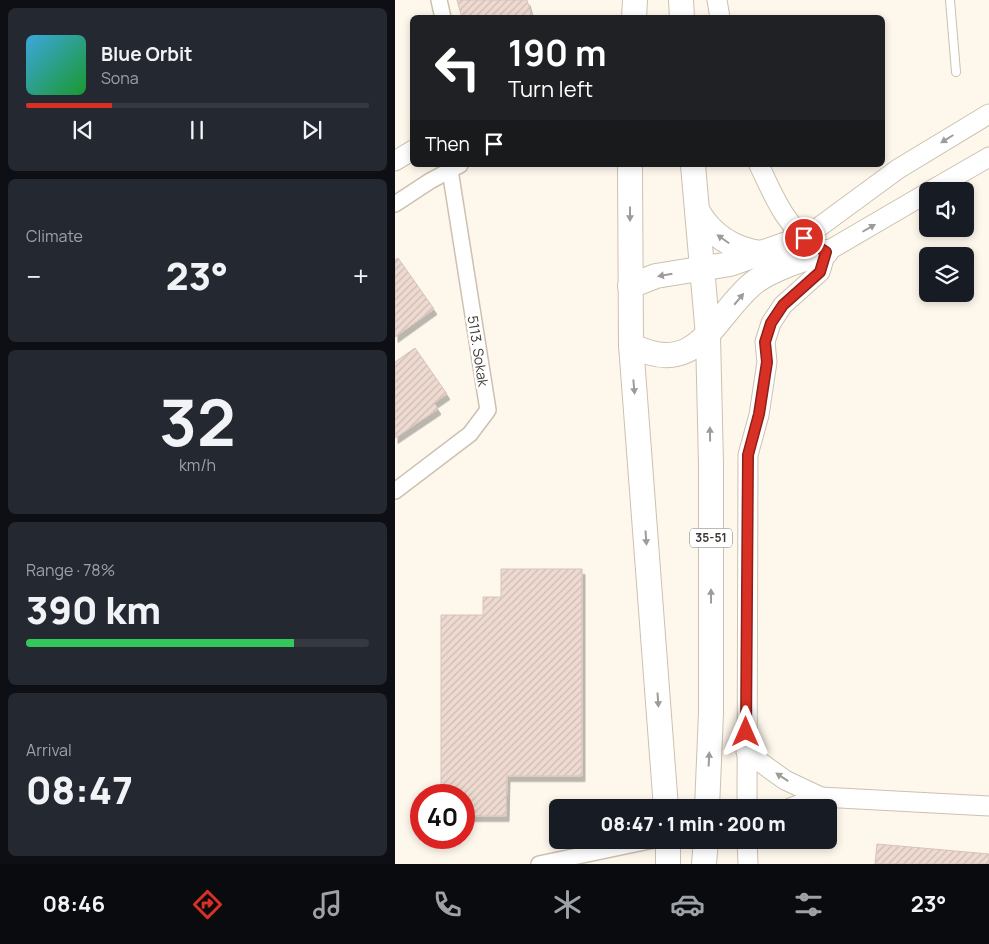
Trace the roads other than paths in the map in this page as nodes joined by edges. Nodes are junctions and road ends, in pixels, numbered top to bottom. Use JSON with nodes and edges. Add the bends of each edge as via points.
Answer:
{"nodes":[{"id":1,"x":439,"y":0,"type":"edge"},
{"id":2,"x":635,"y":0,"type":"edge"},
{"id":3,"x":681,"y":0,"type":"edge"},
{"id":4,"x":717,"y":0,"type":"edge"},
{"id":5,"x":950,"y":0,"type":"edge"},
{"id":6,"x":442,"y":15,"type":"edge"},
{"id":7,"x":634,"y":15,"type":"edge"},
{"id":8,"x":681,"y":15,"type":"edge"},
{"id":9,"x":720,"y":15,"type":"edge"},
{"id":10,"x":956,"y":72,"type":"dead end"},
{"id":11,"x":989,"y":114,"type":"edge"},
{"id":12,"x":410,"y":152,"type":"edge"},
{"id":13,"x":989,"y":156,"type":"edge"},
{"id":14,"x":395,"y":161,"type":"edge"},
{"id":15,"x":630,"y":167,"type":"edge"},
{"id":16,"x":693,"y":167,"type":"edge"},
{"id":17,"x":760,"y":167,"type":"edge"},
{"id":18,"x":455,"y":168,"type":"edge"},
{"id":19,"x":946,"y":182,"type":"edge"},
{"id":20,"x":919,"y":198,"type":"edge"},
{"id":21,"x":395,"y":204,"type":"edge"},
{"id":22,"x":697,"y":209,"type":"junction"},
{"id":23,"x":804,"y":238,"type":"junction"},
{"id":24,"x":826,"y":252,"type":"junction"},
{"id":25,"x":761,"y":253,"type":"junction"},
{"id":26,"x":701,"y":270,"type":"junction"},
{"id":27,"x":630,"y":286,"type":"junction"},
{"id":28,"x":708,"y":336,"type":"junction"},
{"id":29,"x":631,"y":345,"type":"junction"},
{"id":30,"x":395,"y":491,"type":"edge"},
{"id":31,"x":745,"y":752,"type":"junction"},
{"id":32,"x":821,"y":797,"type":"junction"},
{"id":33,"x":665,"y":799,"type":"edge"},
{"id":34,"x":707,"y":799,"type":"edge"},
{"id":35,"x":747,"y":799,"type":"edge"},
{"id":36,"x":815,"y":799,"type":"edge"},
{"id":37,"x":989,"y":806,"type":"edge"},
{"id":38,"x":611,"y":849,"type":"edge"},
{"id":39,"x":668,"y":849,"type":"edge"},
{"id":40,"x":705,"y":849,"type":"edge"},
{"id":41,"x":747,"y":849,"type":"edge"},
{"id":42,"x":539,"y":864,"type":"edge"},
{"id":43,"x":668,"y":864,"type":"edge"},
{"id":44,"x":704,"y":864,"type":"edge"},
{"id":45,"x":747,"y":864,"type":"edge"}],
"edges":[{"from":1,"to":6,"type":"street"},
{"from":2,"to":7,"type":"main road"},
{"from":3,"to":8,"type":"main road"},
{"from":4,"to":9,"type":"street"},
{"from":5,"to":10,"type":"lane"},
{"from":11,"to":23,"type":"street","one_way":true,"via":[[897,169]]},
{"from":12,"to":14,"type":"street"},
{"from":13,"to":19,"type":"street"},
{"from":15,"to":27,"type":"main road","one_way":true},
{"from":16,"to":22,"type":"main road","number":"35-51"},
{"from":17,"to":23,"type":"street","via":[[781,210]]},
{"from":18,"to":21,"type":"street"},
{"from":18,"to":30,"type":"street","name":"5113. Sokak","via":[[488,410],[470,434]]},
{"from":24,"to":20,"type":"street","one_way":true},
{"from":25,"to":22,"type":"main road","one_way":true,"via":[[738,248],[723,240],[710,229]]},
{"from":22,"to":26,"type":"main road","number":"35-51"},
{"from":23,"to":24,"type":"street"},
{"from":23,"to":25,"type":"main road"},
{"from":28,"to":24,"type":"main road","one_way":true,"via":[[751,285],[790,263]]},
{"from":24,"to":31,"type":"street","via":[[820,272],[783,305],[771,323],[765,342],[767,362],[759,414],[748,455]]},
{"from":25,"to":26,"type":"main road"},
{"from":26,"to":27,"type":"main road","one_way":true,"via":[[657,276]]},
{"from":26,"to":28,"type":"main road","number":"35-51"},
{"from":27,"to":29,"type":"main road"},
{"from":28,"to":29,"type":"main road","via":[[691,348],[670,354],[650,353]]},
{"from":34,"to":28,"type":"main road","number":"35-51","one_way":true,"via":[[711,713]]},
{"from":29,"to":33,"type":"main road","one_way":true},
{"from":32,"to":31,"type":"street","one_way":true,"via":[[785,780]]},
{"from":31,"to":35,"type":"street"},
{"from":32,"to":36,"type":"street"},
{"from":32,"to":37,"type":"street"},
{"from":38,"to":42,"type":"street"},
{"from":39,"to":43,"type":"main road"},
{"from":40,"to":44,"type":"main road"},
{"from":41,"to":45,"type":"street"}]}
